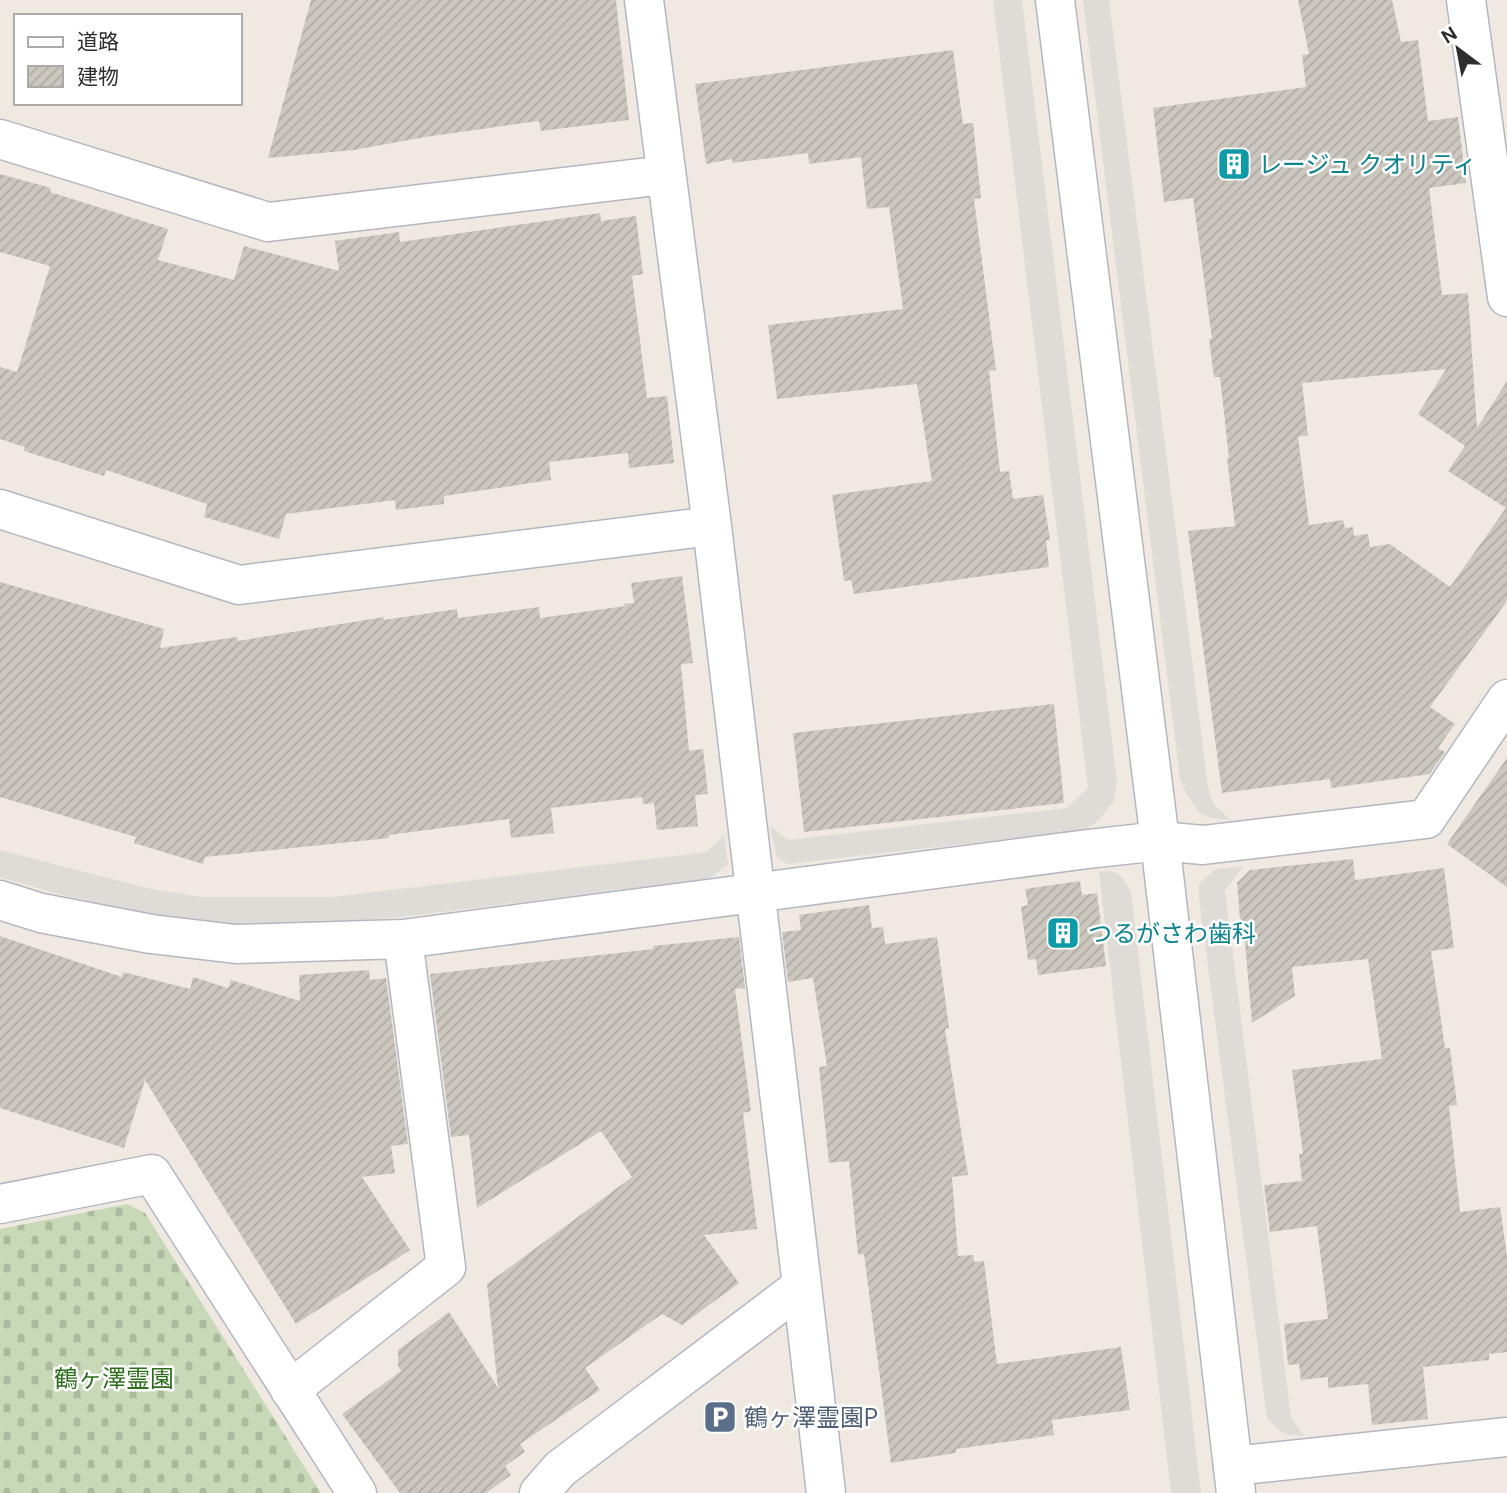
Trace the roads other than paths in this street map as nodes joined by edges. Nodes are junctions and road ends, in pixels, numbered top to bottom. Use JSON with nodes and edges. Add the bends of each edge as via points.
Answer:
{"nodes":[{"id":1,"x":644,"y":0,"type":"edge"},
{"id":2,"x":1055,"y":0,"type":"edge"},
{"id":3,"x":1466,"y":0,"type":"edge"},
{"id":4,"x":0,"y":139,"type":"edge"},
{"id":5,"x":665,"y":175,"type":"junction"},
{"id":6,"x":1507,"y":297,"type":"edge"},
{"id":7,"x":0,"y":509,"type":"edge"},
{"id":8,"x":712,"y":526,"type":"junction"},
{"id":9,"x":1507,"y":699,"type":"edge"},
{"id":10,"x":1160,"y":841,"type":"junction"},
{"id":11,"x":755,"y":894,"type":"junction"},
{"id":12,"x":0,"y":900,"type":"edge"},
{"id":13,"x":403,"y":939,"type":"junction"},
{"id":14,"x":0,"y":1204,"type":"edge"},
{"id":15,"x":802,"y":1286,"type":"junction"},
{"id":16,"x":290,"y":1390,"type":"junction"},
{"id":17,"x":1507,"y":1437,"type":"edge"},
{"id":18,"x":1235,"y":1480,"type":"edge"},
{"id":19,"x":357,"y":1493,"type":"edge"},
{"id":20,"x":539,"y":1493,"type":"edge"},
{"id":21,"x":826,"y":1493,"type":"edge"}],
"edges":[{"from":1,"to":5,"type":"street"},
{"from":2,"to":10,"type":"street"},
{"from":3,"to":6,"type":"street"},
{"from":4,"to":5,"type":"street","via":[[268,222]]},
{"from":5,"to":8,"type":"street"},
{"from":7,"to":8,"type":"street","via":[[239,585]]},
{"from":8,"to":11,"type":"street"},
{"from":9,"to":10,"type":"street","via":[[1426,819],[1203,845]]},
{"from":10,"to":11,"type":"street"},
{"from":10,"to":18,"type":"street"},
{"from":11,"to":13,"type":"street"},
{"from":11,"to":15,"type":"street"},
{"from":12,"to":13,"type":"street","via":[[139,932],[236,944]]},
{"from":13,"to":16,"type":"street","via":[[446,1267]]},
{"from":14,"to":16,"type":"street","via":[[152,1174]]},
{"from":15,"to":20,"type":"street","via":[[560,1469]]},
{"from":15,"to":21,"type":"street"},
{"from":16,"to":19,"type":"street"},
{"from":17,"to":18,"type":"street"}]}
